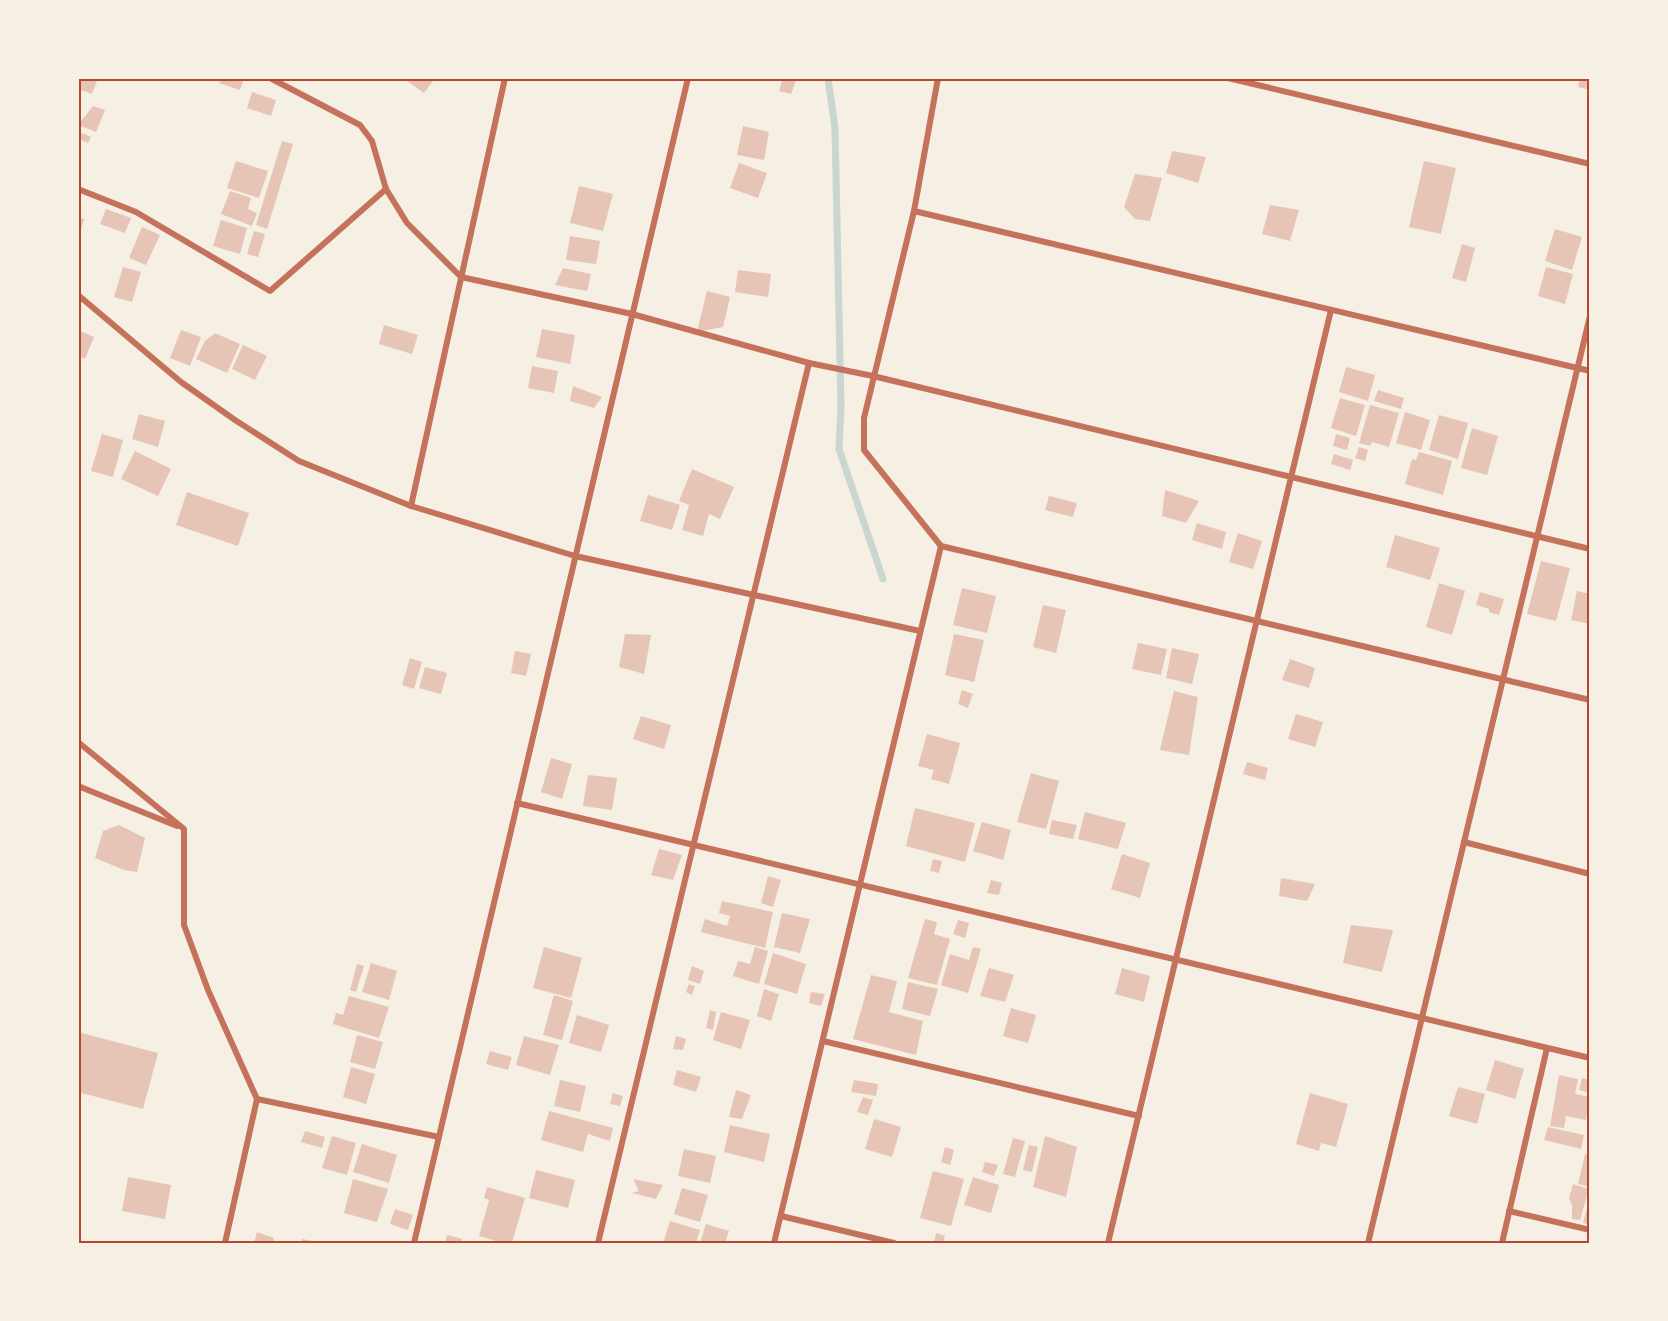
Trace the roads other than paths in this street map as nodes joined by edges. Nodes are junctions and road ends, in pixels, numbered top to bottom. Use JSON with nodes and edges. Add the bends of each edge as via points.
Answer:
{"nodes":[{"id":1,"x":270,"y":78,"type":"edge"},
{"id":2,"x":505,"y":78,"type":"edge"},
{"id":3,"x":687,"y":78,"type":"edge"},
{"id":4,"x":938,"y":78,"type":"edge"},
{"id":5,"x":1228,"y":78,"type":"edge"},
{"id":6,"x":1590,"y":164,"type":"edge"},
{"id":7,"x":78,"y":189,"type":"edge"},
{"id":8,"x":386,"y":189,"type":"junction"},
{"id":9,"x":914,"y":211,"type":"junction"},
{"id":10,"x":461,"y":277,"type":"junction"},
{"id":11,"x":78,"y":295,"type":"edge"},
{"id":12,"x":1331,"y":310,"type":"junction"},
{"id":13,"x":632,"y":314,"type":"junction"},
{"id":14,"x":1590,"y":316,"type":"edge"},
{"id":15,"x":809,"y":363,"type":"junction"},
{"id":16,"x":1578,"y":368,"type":"junction"},
{"id":17,"x":1590,"y":371,"type":"edge"},
{"id":18,"x":873,"y":376,"type":"junction"},
{"id":19,"x":1292,"y":477,"type":"junction"},
{"id":20,"x":411,"y":506,"type":"junction"},
{"id":21,"x":1537,"y":536,"type":"junction"},
{"id":22,"x":941,"y":546,"type":"junction"},
{"id":23,"x":1590,"y":549,"type":"edge"},
{"id":24,"x":575,"y":556,"type":"junction"},
{"id":25,"x":753,"y":595,"type":"junction"},
{"id":26,"x":1257,"y":621,"type":"junction"},
{"id":27,"x":920,"y":631,"type":"junction"},
{"id":28,"x":1503,"y":679,"type":"junction"},
{"id":29,"x":1590,"y":700,"type":"edge"},
{"id":30,"x":78,"y":742,"type":"edge"},
{"id":31,"x":78,"y":786,"type":"edge"},
{"id":32,"x":517,"y":803,"type":"junction"},
{"id":33,"x":184,"y":829,"type":"junction"},
{"id":34,"x":1464,"y":842,"type":"junction"},
{"id":35,"x":693,"y":845,"type":"junction"},
{"id":36,"x":1590,"y":873,"type":"edge"},
{"id":37,"x":859,"y":884,"type":"junction"},
{"id":38,"x":1175,"y":959,"type":"junction"},
{"id":39,"x":1421,"y":1018,"type":"junction"},
{"id":40,"x":822,"y":1041,"type":"junction"},
{"id":41,"x":1547,"y":1048,"type":"junction"},
{"id":42,"x":1590,"y":1058,"type":"edge"},
{"id":43,"x":257,"y":1099,"type":"junction"},
{"id":44,"x":1139,"y":1116,"type":"junction"},
{"id":45,"x":439,"y":1137,"type":"junction"},
{"id":46,"x":1509,"y":1211,"type":"junction"},
{"id":47,"x":781,"y":1216,"type":"junction"},
{"id":48,"x":1590,"y":1230,"type":"edge"},
{"id":49,"x":225,"y":1243,"type":"edge"},
{"id":50,"x":414,"y":1243,"type":"edge"},
{"id":51,"x":598,"y":1243,"type":"edge"},
{"id":52,"x":774,"y":1243,"type":"edge"},
{"id":53,"x":894,"y":1243,"type":"edge"},
{"id":54,"x":1108,"y":1243,"type":"edge"},
{"id":55,"x":1368,"y":1243,"type":"edge"},
{"id":56,"x":1502,"y":1243,"type":"edge"}],
"edges":[{"from":1,"to":8,"type":"street","via":[[360,125],[372,141]]},
{"from":2,"to":10,"type":"street"},
{"from":3,"to":13,"type":"street"},
{"from":4,"to":9,"type":"street"},
{"from":5,"to":6,"type":"street"},
{"from":7,"to":8,"type":"street","via":[[136,212],[270,291]]},
{"from":8,"to":10,"type":"street","via":[[407,223]]},
{"from":9,"to":12,"type":"street"},
{"from":9,"to":18,"type":"street"},
{"from":10,"to":13,"type":"street"},
{"from":10,"to":20,"type":"street"},
{"from":11,"to":20,"type":"street","via":[[181,382],[299,461]]},
{"from":12,"to":16,"type":"street"},
{"from":12,"to":19,"type":"street"},
{"from":13,"to":15,"type":"street"},
{"from":13,"to":24,"type":"street"},
{"from":14,"to":16,"type":"street"},
{"from":15,"to":18,"type":"street"},
{"from":15,"to":25,"type":"street"},
{"from":16,"to":17,"type":"street"},
{"from":16,"to":21,"type":"street"},
{"from":18,"to":19,"type":"street"},
{"from":18,"to":22,"type":"street","via":[[864,418],[864,450]]},
{"from":19,"to":21,"type":"street"},
{"from":19,"to":26,"type":"street"},
{"from":20,"to":24,"type":"street"},
{"from":21,"to":23,"type":"street"},
{"from":21,"to":28,"type":"street"},
{"from":22,"to":26,"type":"street"},
{"from":22,"to":27,"type":"street"},
{"from":24,"to":25,"type":"street"},
{"from":24,"to":32,"type":"street"},
{"from":25,"to":27,"type":"street"},
{"from":25,"to":35,"type":"street"},
{"from":26,"to":28,"type":"street"},
{"from":26,"to":38,"type":"street"},
{"from":27,"to":37,"type":"street"},
{"from":28,"to":29,"type":"street"},
{"from":28,"to":34,"type":"street"},
{"from":30,"to":33,"type":"street"},
{"from":31,"to":33,"type":"street"},
{"from":32,"to":35,"type":"street"},
{"from":32,"to":45,"type":"street"},
{"from":33,"to":43,"type":"street","via":[[184,925],[208,990]]},
{"from":34,"to":36,"type":"street"},
{"from":34,"to":39,"type":"street"},
{"from":35,"to":37,"type":"street"},
{"from":35,"to":51,"type":"street"},
{"from":37,"to":38,"type":"street"},
{"from":37,"to":40,"type":"street"},
{"from":38,"to":39,"type":"street"},
{"from":38,"to":44,"type":"street"},
{"from":39,"to":41,"type":"street"},
{"from":39,"to":55,"type":"street"},
{"from":40,"to":44,"type":"street"},
{"from":40,"to":47,"type":"street"},
{"from":41,"to":42,"type":"street"},
{"from":41,"to":46,"type":"street"},
{"from":43,"to":45,"type":"street"},
{"from":43,"to":49,"type":"street"},
{"from":44,"to":54,"type":"street"},
{"from":45,"to":50,"type":"street"},
{"from":46,"to":48,"type":"street"},
{"from":46,"to":56,"type":"street"},
{"from":47,"to":52,"type":"street"},
{"from":47,"to":53,"type":"street"}]}
